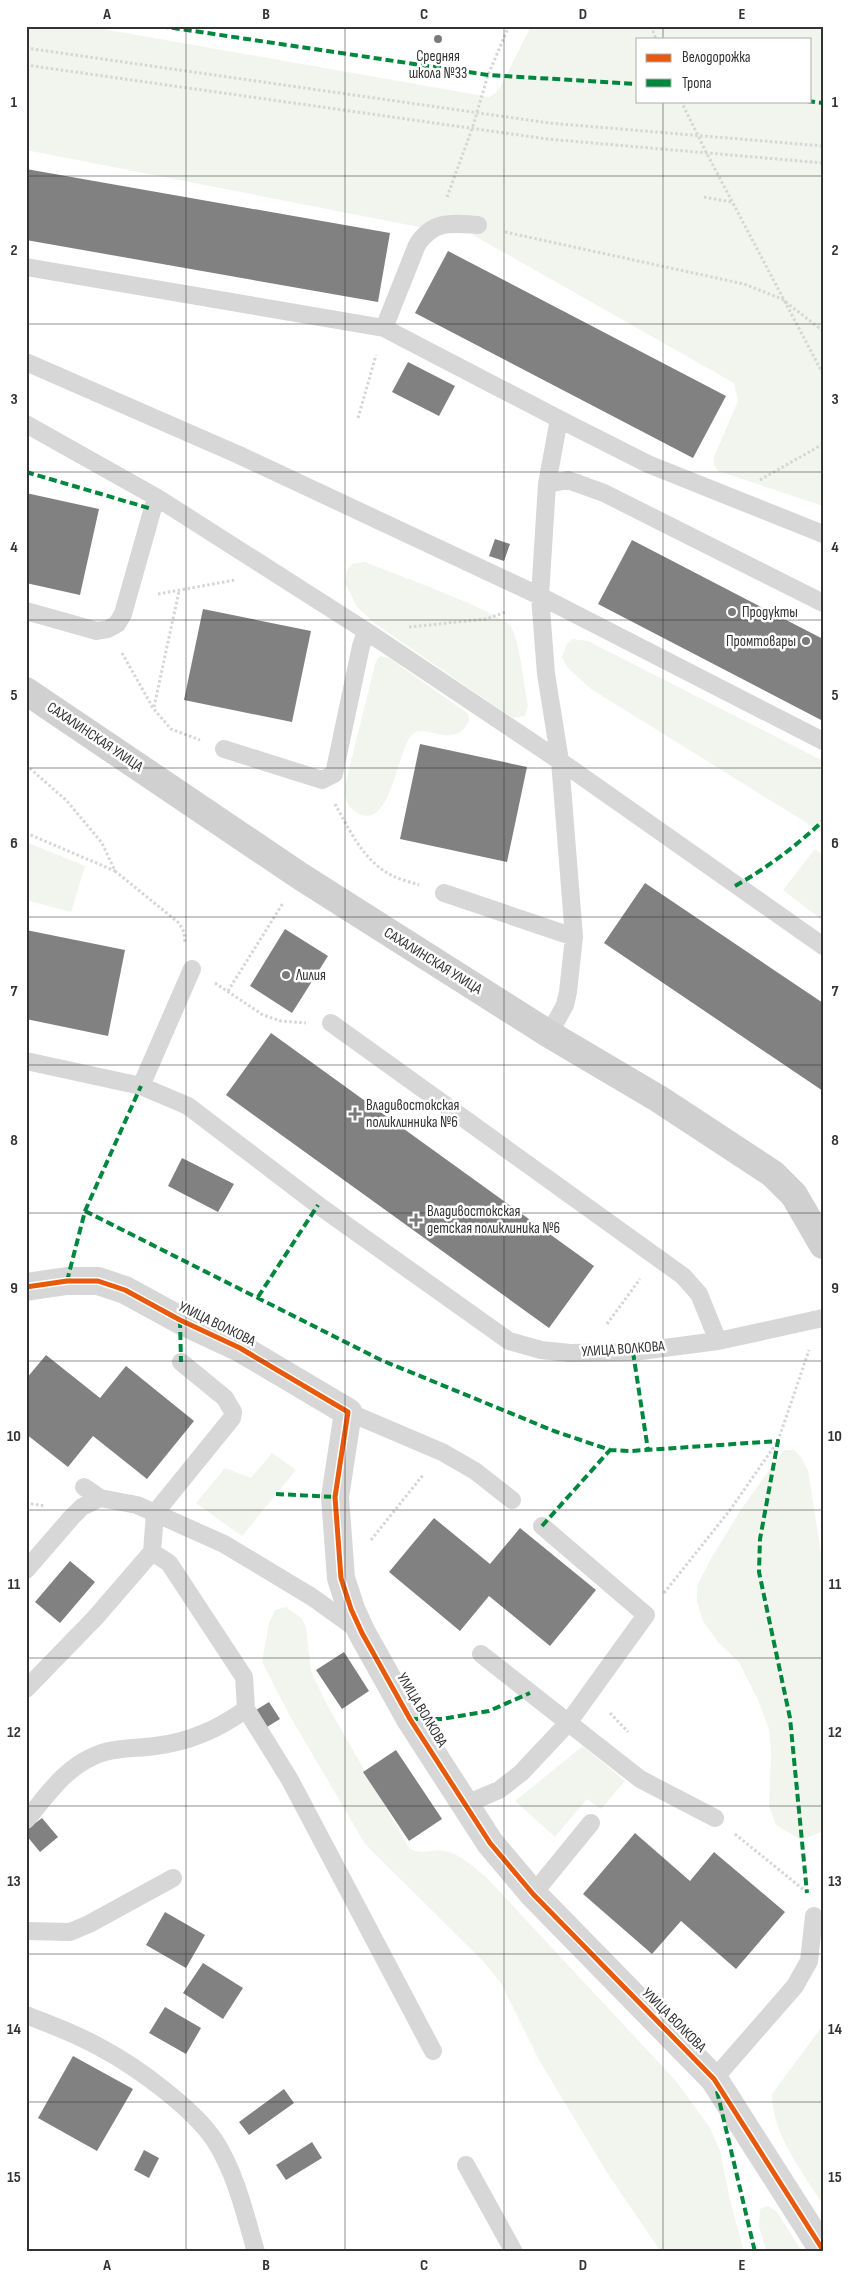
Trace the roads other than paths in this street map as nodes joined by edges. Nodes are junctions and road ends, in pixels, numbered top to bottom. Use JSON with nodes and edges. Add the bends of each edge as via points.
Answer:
{"nodes":[{"id":1,"x":478,"y":225,"type":"road end"},
{"id":2,"x":26,"y":267,"type":"edge"},
{"id":3,"x":384,"y":328,"type":"junction"},
{"id":4,"x":26,"y":362,"type":"edge"},
{"id":5,"x":560,"y":419,"type":"junction"},
{"id":6,"x":26,"y":424,"type":"edge"},
{"id":7,"x":547,"y":484,"type":"junction"},
{"id":8,"x":156,"y":497,"type":"junction"},
{"id":9,"x":823,"y":534,"type":"edge"},
{"id":10,"x":540,"y":596,"type":"junction"},
{"id":11,"x":823,"y":603,"type":"edge"},
{"id":12,"x":26,"y":611,"type":"edge"},
{"id":13,"x":366,"y":631,"type":"junction"},
{"id":14,"x":26,"y":691,"type":"edge"},
{"id":15,"x":823,"y":741,"type":"edge"},
{"id":16,"x":224,"y":749,"type":"road end"},
{"id":17,"x":560,"y":760,"type":"junction"},
{"id":18,"x":444,"y":893,"type":"road end"},
{"id":19,"x":574,"y":937,"type":"junction"},
{"id":20,"x":823,"y":946,"type":"edge"},
{"id":21,"x":192,"y":969,"type":"road end"},
{"id":22,"x":331,"y":1024,"type":"road end"},
{"id":23,"x":549,"y":1034,"type":"junction"},
{"id":24,"x":26,"y":1061,"type":"edge"},
{"id":25,"x":141,"y":1086,"type":"junction"},
{"id":26,"x":823,"y":1245,"type":"edge"},
{"id":27,"x":26,"y":1287,"type":"edge"},
{"id":28,"x":821,"y":1318,"type":"edge"},
{"id":29,"x":718,"y":1341,"type":"junction"},
{"id":30,"x":181,"y":1362,"type":"dead end"},
{"id":31,"x":348,"y":1412,"type":"junction"},
{"id":32,"x":84,"y":1487,"type":"dead end"},
{"id":33,"x":100,"y":1498,"type":"junction"},
{"id":34,"x":512,"y":1500,"type":"dead end"},
{"id":35,"x":155,"y":1513,"type":"junction"},
{"id":36,"x":542,"y":1526,"type":"dead end"},
{"id":37,"x":152,"y":1552,"type":"junction"},
{"id":38,"x":26,"y":1570,"type":"edge"},
{"id":39,"x":362,"y":1633,"type":"junction"},
{"id":40,"x":481,"y":1654,"type":"dead end"},
{"id":41,"x":26,"y":1688,"type":"edge"},
{"id":42,"x":246,"y":1709,"type":"junction"},
{"id":43,"x":568,"y":1723,"type":"junction"},
{"id":44,"x":466,"y":1804,"type":"junction"},
{"id":45,"x":715,"y":1818,"type":"road end"},
{"id":46,"x":26,"y":1820,"type":"edge"},
{"id":47,"x":591,"y":1823,"type":"dead end"},
{"id":48,"x":173,"y":1878,"type":"dead end"},
{"id":49,"x":533,"y":1894,"type":"junction"},
{"id":50,"x":814,"y":1916,"type":"dead end"},
{"id":51,"x":26,"y":1931,"type":"edge"},
{"id":52,"x":26,"y":2015,"type":"edge"},
{"id":53,"x":433,"y":2051,"type":"dead end"},
{"id":54,"x":714,"y":2079,"type":"junction"},
{"id":55,"x":466,"y":2165,"type":"dead end"},
{"id":56,"x":823,"y":2250,"type":"edge"},
{"id":57,"x":256,"y":2252,"type":"edge"},
{"id":58,"x":514,"y":2252,"type":"edge"}],
"edges":[{"from":1,"to":3,"type":"lane","via":[[455,223],[437,226],[425,233],[417,245]]},
{"from":2,"to":3,"type":"lane"},
{"from":3,"to":5,"type":"lane"},
{"from":4,"to":10,"type":"lane","via":[[239,455]]},
{"from":5,"to":7,"type":"lane"},
{"from":5,"to":9,"type":"lane","via":[[648,464]]},
{"from":6,"to":8,"type":"lane"},
{"from":7,"to":10,"type":"lane"},
{"from":7,"to":11,"type":"lane","via":[[568,480],[604,493]]},
{"from":8,"to":12,"type":"lane","via":[[128,598],[117,624],[97,631]]},
{"from":8,"to":13,"type":"lane"},
{"from":10,"to":15,"type":"lane"},
{"from":10,"to":17,"type":"lane","via":[[546,674]]},
{"from":13,"to":16,"type":"lane","via":[[334,774],[322,780]]},
{"from":13,"to":17,"type":"lane"},
{"from":14,"to":23,"type":"main road","name":"САХАЛИНСКАЯ УЛИЦА","via":[[300,876]]},
{"from":17,"to":19,"type":"lane"},
{"from":17,"to":20,"type":"lane"},
{"from":18,"to":19,"type":"lane"},
{"from":19,"to":23,"type":"lane","via":[[565,1005]]},
{"from":21,"to":25,"type":"lane"},
{"from":22,"to":29,"type":"lane","via":[[683,1276],[699,1294]]},
{"from":23,"to":26,"type":"main road","name":"САХАЛИНСКАЯ УЛИЦА","via":[[659,1099],[773,1174],[794,1195]]},
{"from":24,"to":25,"type":"lane","name":"УЛИЦА ВОЛКОВА"},
{"from":25,"to":29,"type":"lane","name":"УЛИЦА ВОЛКОВА","via":[[188,1106],[318,1205],[510,1341],[541,1350],[585,1353],[633,1352]]},
{"from":27,"to":31,"type":"street","name":"УЛИЦА ВОЛКОВА","via":[[98,1281],[126,1290],[240,1348]]},
{"from":28,"to":29,"type":"lane","name":"УЛИЦА ВОЛКОВА"},
{"from":30,"to":35,"type":"lane","via":[[225,1398],[233,1412],[232,1418]]},
{"from":31,"to":34,"type":"lane","via":[[442,1452],[475,1471]]},
{"from":31,"to":39,"type":"street","name":"УЛИЦА ВОЛКОВА","via":[[334,1497],[341,1578]]},
{"from":32,"to":33,"type":"lane"},
{"from":33,"to":35,"type":"lane","via":[[136,1505]]},
{"from":33,"to":38,"type":"lane","via":[[82,1507]]},
{"from":35,"to":37,"type":"lane"},
{"from":35,"to":39,"type":"lane","via":[[224,1544],[312,1597]]},
{"from":36,"to":43,"type":"lane","via":[[646,1615]]},
{"from":37,"to":41,"type":"lane","via":[[111,1600]]},
{"from":37,"to":42,"type":"lane","via":[[170,1563],[244,1677]]},
{"from":39,"to":44,"type":"street","name":"УЛИЦА ВОЛКОВА","via":[[410,1719]]},
{"from":40,"to":43,"type":"lane"},
{"from":42,"to":46,"type":"lane","via":[[191,1739],[112,1750],[91,1757],[63,1775]]},
{"from":42,"to":53,"type":"lane","via":[[290,1780]]},
{"from":43,"to":44,"type":"lane","via":[[521,1774],[499,1790]]},
{"from":43,"to":45,"type":"lane","via":[[640,1778]]},
{"from":44,"to":49,"type":"street","name":"УЛИЦА ВОЛКОВА","via":[[490,1843]]},
{"from":47,"to":49,"type":"lane"},
{"from":48,"to":51,"type":"lane","via":[[70,1932]]},
{"from":49,"to":54,"type":"street","name":"УЛИЦА ВОЛКОВА"},
{"from":50,"to":54,"type":"lane","via":[[809,1961],[796,1986]]},
{"from":52,"to":57,"type":"lane","via":[[104,2049],[168,2093],[194,2116],[214,2140],[233,2175]]},
{"from":54,"to":56,"type":"street","name":"УЛИЦА ВОЛКОВА"},
{"from":55,"to":58,"type":"lane"}]}
